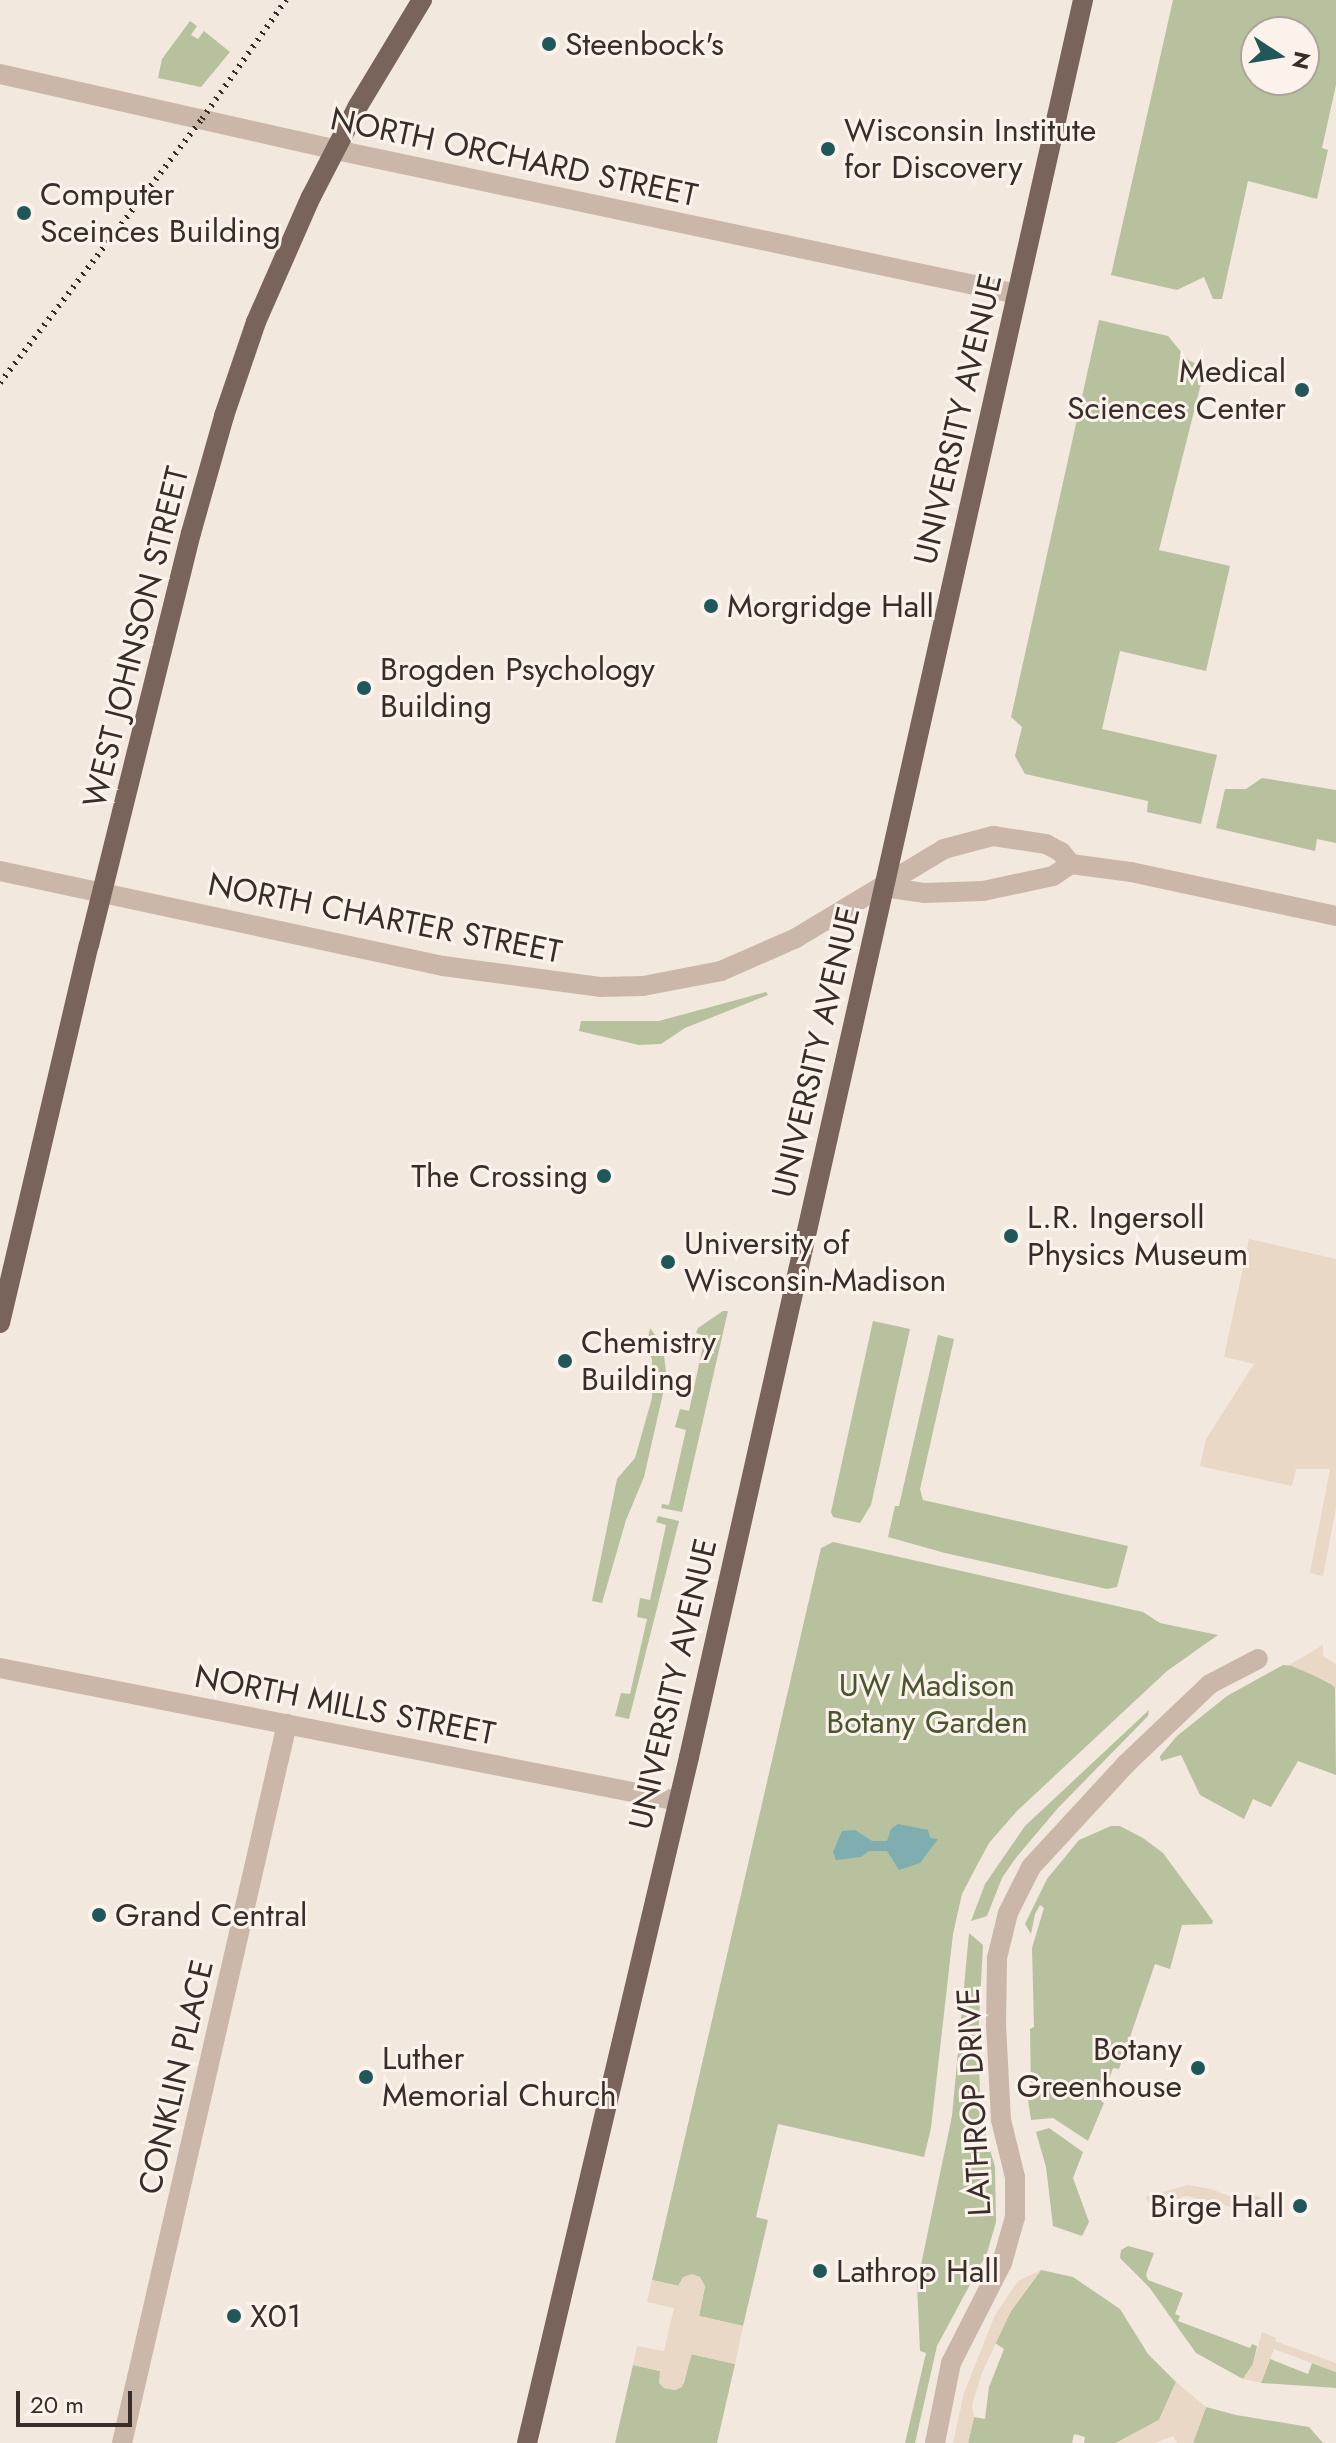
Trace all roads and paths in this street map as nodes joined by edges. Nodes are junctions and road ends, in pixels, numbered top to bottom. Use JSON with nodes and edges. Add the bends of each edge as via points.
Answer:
{"nodes":[{"id":1,"x":422,"y":0,"type":"edge"},
{"id":2,"x":1083,"y":0,"type":"edge"},
{"id":3,"x":0,"y":74,"type":"edge"},
{"id":4,"x":336,"y":150,"type":"junction"},
{"id":5,"x":1017,"y":294,"type":"junction"},
{"id":6,"x":1071,"y":864,"type":"junction"},
{"id":7,"x":0,"y":871,"type":"edge"},
{"id":8,"x":884,"y":887,"type":"junction"},
{"id":9,"x":103,"y":892,"type":"junction"},
{"id":10,"x":1336,"y":916,"type":"edge"},
{"id":11,"x":0,"y":1323,"type":"edge"},
{"id":12,"x":1258,"y":1659,"type":"dead end"},
{"id":13,"x":0,"y":1668,"type":"edge"},
{"id":14,"x":287,"y":1724,"type":"junction"},
{"id":15,"x":678,"y":1801,"type":"junction"},
{"id":16,"x":122,"y":2443,"type":"edge"},
{"id":17,"x":527,"y":2443,"type":"edge"},
{"id":18,"x":935,"y":2443,"type":"edge"}],
"edges":[{"from":1,"to":4,"type":"main road","name":"WEST JOHNSON STREET"},
{"from":2,"to":5,"type":"main road","name":"UNIVERSITY AVENUE"},
{"from":3,"to":4,"type":"street","name":"NORTH ORCHARD STREET"},
{"from":4,"to":5,"type":"street","name":"NORTH ORCHARD STREET"},
{"from":4,"to":9,"type":"main road","name":"WEST JOHNSON STREET","via":[[256,322],[224,416]]},
{"from":5,"to":8,"type":"main road","name":"UNIVERSITY AVENUE"},
{"from":6,"to":8,"type":"street","via":[[1053,876],[983,891],[924,893]]},
{"from":6,"to":8,"type":"street","name":"NORTH CHARTER STREET","via":[[1046,844],[993,836],[944,849]]},
{"from":6,"to":10,"type":"street","name":"NORTH CHARTER STREET"},
{"from":7,"to":9,"type":"street","name":"NORTH CHARTER STREET"},
{"from":8,"to":9,"type":"street","name":"NORTH CHARTER STREET","via":[[796,938],[721,971],[643,986],[600,987],[443,966]]},
{"from":8,"to":15,"type":"main road","name":"UNIVERSITY AVENUE"},
{"from":9,"to":11,"type":"main road","name":"WEST JOHNSON STREET"},
{"from":12,"to":18,"type":"street","name":"LATHROP DRIVE","via":[[1210,1684],[1154,1736],[1031,1867],[1011,1905],[997,1958],[996,2025],[1001,2120],[1015,2177],[1015,2217],[1002,2263],[951,2363]]},
{"from":13,"to":14,"type":"street","name":"NORTH MILLS STREET"},
{"from":14,"to":15,"type":"street","name":"NORTH MILLS STREET"},
{"from":14,"to":16,"type":"street","name":"CONKLIN PLACE"},
{"from":15,"to":17,"type":"main road","name":"UNIVERSITY AVENUE"}]}
